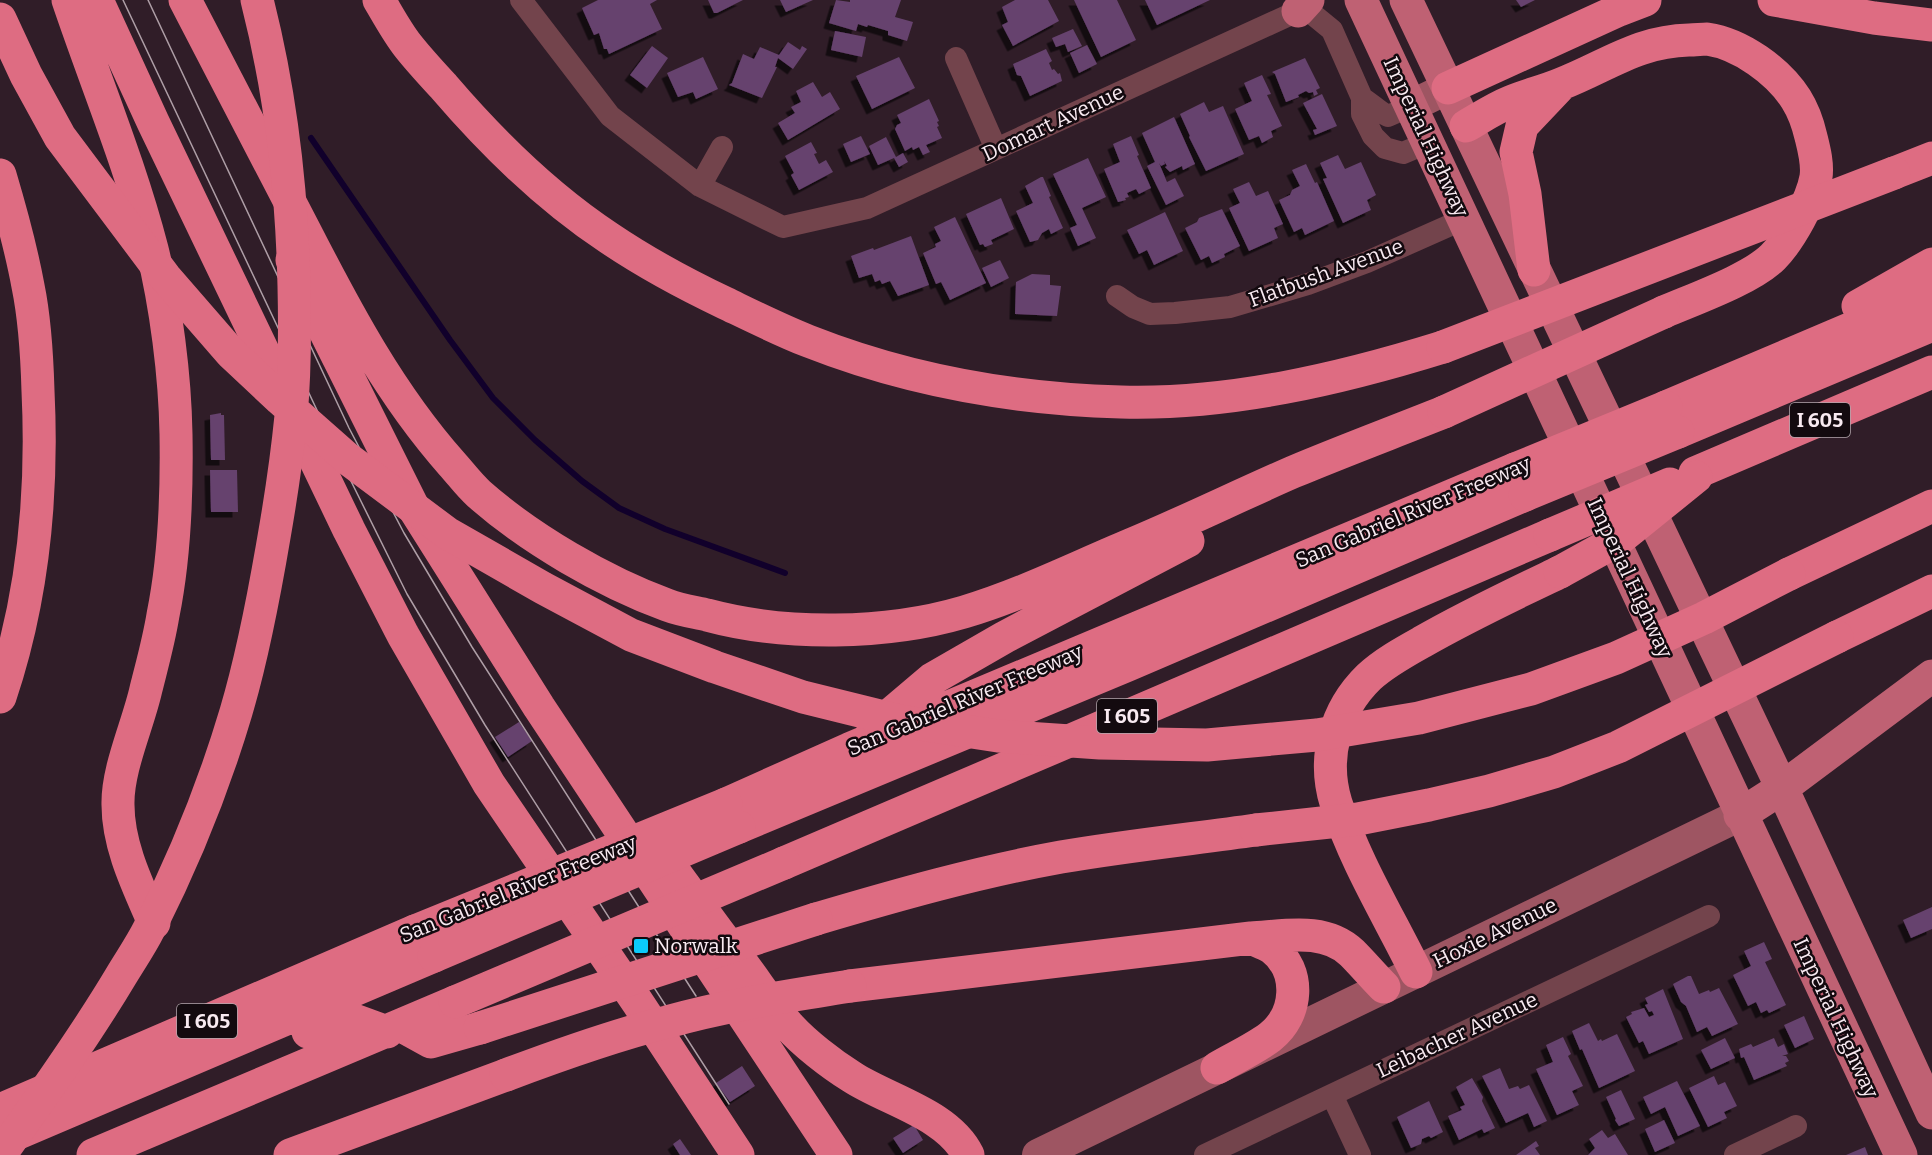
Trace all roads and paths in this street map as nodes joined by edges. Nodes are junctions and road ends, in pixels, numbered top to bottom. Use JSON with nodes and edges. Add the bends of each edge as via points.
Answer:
{"nodes":[{"id":1,"x":68,"y":0,"type":"edge"},
{"id":2,"x":97,"y":0,"type":"edge"},
{"id":3,"x":172,"y":0,"type":"edge"},
{"id":4,"x":184,"y":0,"type":"edge"},
{"id":5,"x":257,"y":0,"type":"edge"},
{"id":6,"x":379,"y":0,"type":"edge"},
{"id":7,"x":521,"y":0,"type":"edge"},
{"id":8,"x":1361,"y":0,"type":"edge"},
{"id":9,"x":1406,"y":0,"type":"edge"},
{"id":10,"x":1646,"y":0,"type":"edge"},
{"id":11,"x":1774,"y":0,"type":"edge"},
{"id":12,"x":1303,"y":5,"type":"edge"},
{"id":13,"x":0,"y":19,"type":"edge"},
{"id":14,"x":1932,"y":25,"type":"edge"},
{"id":15,"x":956,"y":58,"type":"dead end"},
{"id":16,"x":1563,"y":84,"type":"junction"},
{"id":17,"x":1448,"y":88,"type":"junction"},
{"id":18,"x":1362,"y":98,"type":"junction"},
{"id":19,"x":1411,"y":106,"type":"junction"},
{"id":20,"x":1466,"y":126,"type":"junction"},
{"id":21,"x":1429,"y":142,"type":"junction"},
{"id":22,"x":722,"y":147,"type":"dead end"},
{"id":23,"x":996,"y":149,"type":"junction"},
{"id":24,"x":1932,"y":158,"type":"edge"},
{"id":25,"x":0,"y":175,"type":"edge"},
{"id":26,"x":700,"y":186,"type":"junction"},
{"id":27,"x":1464,"y":219,"type":"junction"},
{"id":28,"x":1932,"y":264,"type":"edge"},
{"id":29,"x":1534,"y":270,"type":"junction"},
{"id":30,"x":1932,"y":294,"type":"edge"},
{"id":31,"x":1117,"y":296,"type":"dead end"},
{"id":32,"x":1932,"y":325,"type":"edge"},
{"id":33,"x":1932,"y":340,"type":"edge"},
{"id":34,"x":1932,"y":372,"type":"edge"},
{"id":35,"x":1717,"y":385,"type":"junction"},
{"id":36,"x":1444,"y":412,"type":"junction"},
{"id":37,"x":1688,"y":450,"type":"junction"},
{"id":38,"x":1532,"y":502,"type":"junction"},
{"id":39,"x":1932,"y":506,"type":"edge"},
{"id":40,"x":413,"y":507,"type":"junction"},
{"id":41,"x":1932,"y":591,"type":"edge"},
{"id":42,"x":1932,"y":676,"type":"edge"},
{"id":43,"x":0,"y":698,"type":"edge"},
{"id":44,"x":849,"y":749,"type":"junction"},
{"id":45,"x":1782,"y":788,"type":"junction"},
{"id":46,"x":1740,"y":815,"type":"junction"},
{"id":47,"x":733,"y":816,"type":"junction"},
{"id":48,"x":1709,"y":916,"type":"dead end"},
{"id":49,"x":154,"y":923,"type":"dead end"},
{"id":50,"x":1251,"y":938,"type":"junction"},
{"id":51,"x":424,"y":944,"type":"junction"},
{"id":52,"x":1416,"y":972,"type":"junction"},
{"id":53,"x":1384,"y":987,"type":"junction"},
{"id":54,"x":394,"y":1029,"type":"junction"},
{"id":55,"x":1217,"y":1068,"type":"junction"},
{"id":56,"x":1332,"y":1095,"type":"junction"},
{"id":57,"x":0,"y":1110,"type":"edge"},
{"id":58,"x":1932,"y":1113,"type":"edge"},
{"id":59,"x":1796,"y":1126,"type":"dead end"},
{"id":60,"x":0,"y":1141,"type":"edge"},
{"id":61,"x":0,"y":1155,"type":"edge"},
{"id":62,"x":17,"y":1155,"type":"edge"},
{"id":63,"x":93,"y":1155,"type":"edge"},
{"id":64,"x":290,"y":1155,"type":"edge"},
{"id":65,"x":738,"y":1155,"type":"edge"},
{"id":66,"x":836,"y":1155,"type":"edge"},
{"id":67,"x":968,"y":1155,"type":"edge"},
{"id":68,"x":1038,"y":1155,"type":"edge"},
{"id":69,"x":1205,"y":1155,"type":"edge"},
{"id":70,"x":1360,"y":1155,"type":"edge"},
{"id":71,"x":1735,"y":1155,"type":"edge"},
{"id":72,"x":1901,"y":1155,"type":"edge"}],
"edges":[{"from":1,"to":49,"type":"highway","via":[[152,250],[169,339],[176,433],[174,534],[164,613],[117,804],[120,833]]},
{"from":2,"to":65,"type":"highway","via":[[349,530],[403,635],[489,784]]},
{"from":3,"to":40,"type":"highway","via":[[321,324]]},
{"from":4,"to":36,"type":"highway","via":[[345,309],[395,392],[437,447],[478,492],[521,527],[616,583],[668,606],[770,628],[818,630],[870,628],[962,613],[1007,598],[1294,472]]},
{"from":5,"to":61,"type":"highway","bridge":true,"via":[[287,156],[295,335],[291,414],[280,503],[251,655],[237,712],[212,784],[148,931],[99,1012]]},
{"from":6,"to":24,"type":"highway","bridge":true,"via":[[407,45],[472,120],[538,184],[607,237],[677,280],[807,341],[957,385],[1019,394],[1123,402],[1202,399],[1303,385],[1390,364]]},
{"from":7,"to":26,"type":"street","name":"Domart Avenue","via":[[610,116]]},
{"from":8,"to":19,"type":"main road","name":"Imperial Highway"},
{"from":9,"to":17,"type":"main road","name":"Imperial Highway"},
{"from":10,"to":17,"type":"highway"},
{"from":11,"to":14,"type":"highway"},
{"from":12,"to":18,"type":"street","name":"Domart Avenue","via":[[1332,30]]},
{"from":12,"to":23,"type":"street","name":"Domart Avenue"},
{"from":13,"to":39,"type":"highway","bridge":true,"via":[[60,137],[165,277],[231,353],[348,459],[447,533],[631,635],[803,697],[900,721],[998,736],[1100,743],[1207,745],[1317,735],[1419,718],[1531,689],[1616,658]]},
{"from":15,"to":23,"type":"street"},
{"from":16,"to":20,"type":"highway","via":[[1508,103]]},
{"from":16,"to":29,"type":"highway","via":[[1522,126],[1516,152]]},
{"from":16,"to":36,"type":"highway","bridge":true,"via":[[1652,44],[1708,39],[1736,48],[1778,77],[1796,99],[1807,122],[1816,176],[1809,202],[1773,257],[1751,273]]},
{"from":17,"to":19,"type":"main road"},
{"from":17,"to":20,"type":"main road","name":"Imperial Highway"},
{"from":18,"to":19,"type":"street","via":[[1388,116]]},
{"from":18,"to":21,"type":"street","name":"Domart Avenue","via":[[1362,114],[1373,136],[1385,148],[1403,153]]},
{"from":19,"to":21,"type":"main road","name":"Imperial Highway"},
{"from":20,"to":21,"type":"main road","name":"Domart Avenue"},
{"from":20,"to":29,"type":"main road","name":"Imperial Highway"},
{"from":21,"to":27,"type":"main road","name":"Imperial Highway"},
{"from":22,"to":26,"type":"street"},
{"from":23,"to":26,"type":"street","name":"Domart Avenue","via":[[867,208],[783,227]]},
{"from":25,"to":43,"type":"highway","via":[[29,288],[40,438],[29,585]]},
{"from":27,"to":31,"type":"street","name":"Flatbush Avenue","via":[[1367,262],[1230,307],[1150,314]]},
{"from":27,"to":46,"type":"main road","name":"Imperial Highway"},
{"from":28,"to":35,"type":"highway"},
{"from":29,"to":45,"type":"main road","name":"Imperial Highway"},
{"from":30,"to":35,"type":"highway","name":"San Gabriel River Freeway","number":"I 605"},
{"from":32,"to":37,"type":"highway"},
{"from":33,"to":37,"type":"highway"},
{"from":34,"to":37,"type":"highway","name":"San Gabriel River Freeway","number":"I 605"},
{"from":35,"to":37,"type":"highway","name":"San Gabriel River Freeway","number":"I 605"},
{"from":36,"to":44,"type":"highway","via":[[1300,482],[932,679]]},
{"from":37,"to":38,"type":"highway","name":"San Gabriel River Freeway","number":"I 605","bridge":true},
{"from":37,"to":38,"type":"highway","name":"San Gabriel River Freeway","number":"I 605","bridge":true},
{"from":37,"to":52,"type":"highway","bridge":true,"via":[[1618,540],[1398,656],[1369,677],[1339,719],[1330,748],[1336,801]]},
{"from":38,"to":44,"type":"highway","name":"San Gabriel River Freeway","number":"I 605"},
{"from":38,"to":47,"type":"highway","via":[[1128,665]]},
{"from":38,"to":54,"type":"highway","name":"San Gabriel River Freeway","number":"I 605","bridge":true,"via":[[1470,569]]},
{"from":40,"to":66,"type":"highway","via":[[546,717]]},
{"from":40,"to":67,"type":"highway","via":[[789,1026],[852,1077],[940,1124]]},
{"from":41,"to":54,"type":"highway","bridge":true,"via":[[1618,747],[1554,772],[1489,791],[1358,819],[1061,857],[986,873],[816,919],[430,1042]]},
{"from":42,"to":45,"type":"main road","name":"Hoxie Avenue"},
{"from":44,"to":47,"type":"highway","name":"San Gabriel River Freeway","number":"I 605"},
{"from":45,"to":46,"type":"main road","name":"Hoxie Avenue"},
{"from":45,"to":58,"type":"main road","name":"Imperial Highway"},
{"from":46,"to":52,"type":"main road","name":"Hoxie Avenue"},
{"from":46,"to":72,"type":"main road","name":"Imperial Highway"},
{"from":47,"to":51,"type":"highway","name":"San Gabriel River Freeway","number":"I 605","bridge":true},
{"from":48,"to":56,"type":"street","name":"Leibacher Avenue"},
{"from":50,"to":53,"type":"highway","via":[[1307,934],[1331,939],[1351,952]]},
{"from":50,"to":55,"type":"highway","via":[[1272,948],[1284,962],[1291,977],[1292,1008],[1269,1038]]},
{"from":50,"to":64,"type":"highway","bridge":true,"via":[[850,986],[750,1002],[589,1044]]},
{"from":51,"to":57,"type":"highway","name":"San Gabriel River Freeway","number":"I 605"},
{"from":51,"to":60,"type":"highway"},
{"from":52,"to":53,"type":"main road","name":"Hoxie Avenue"},
{"from":53,"to":55,"type":"main road","name":"Hoxie Avenue"},
{"from":54,"to":62,"type":"highway","via":[[346,1017]]},
{"from":54,"to":63,"type":"highway","name":"San Gabriel River Freeway","number":"I 605"},
{"from":55,"to":68,"type":"main road","name":"Hoxie Avenue"},
{"from":56,"to":69,"type":"street","name":"Leibacher Avenue"},
{"from":56,"to":70,"type":"street"},
{"from":59,"to":71,"type":"street"}]}
